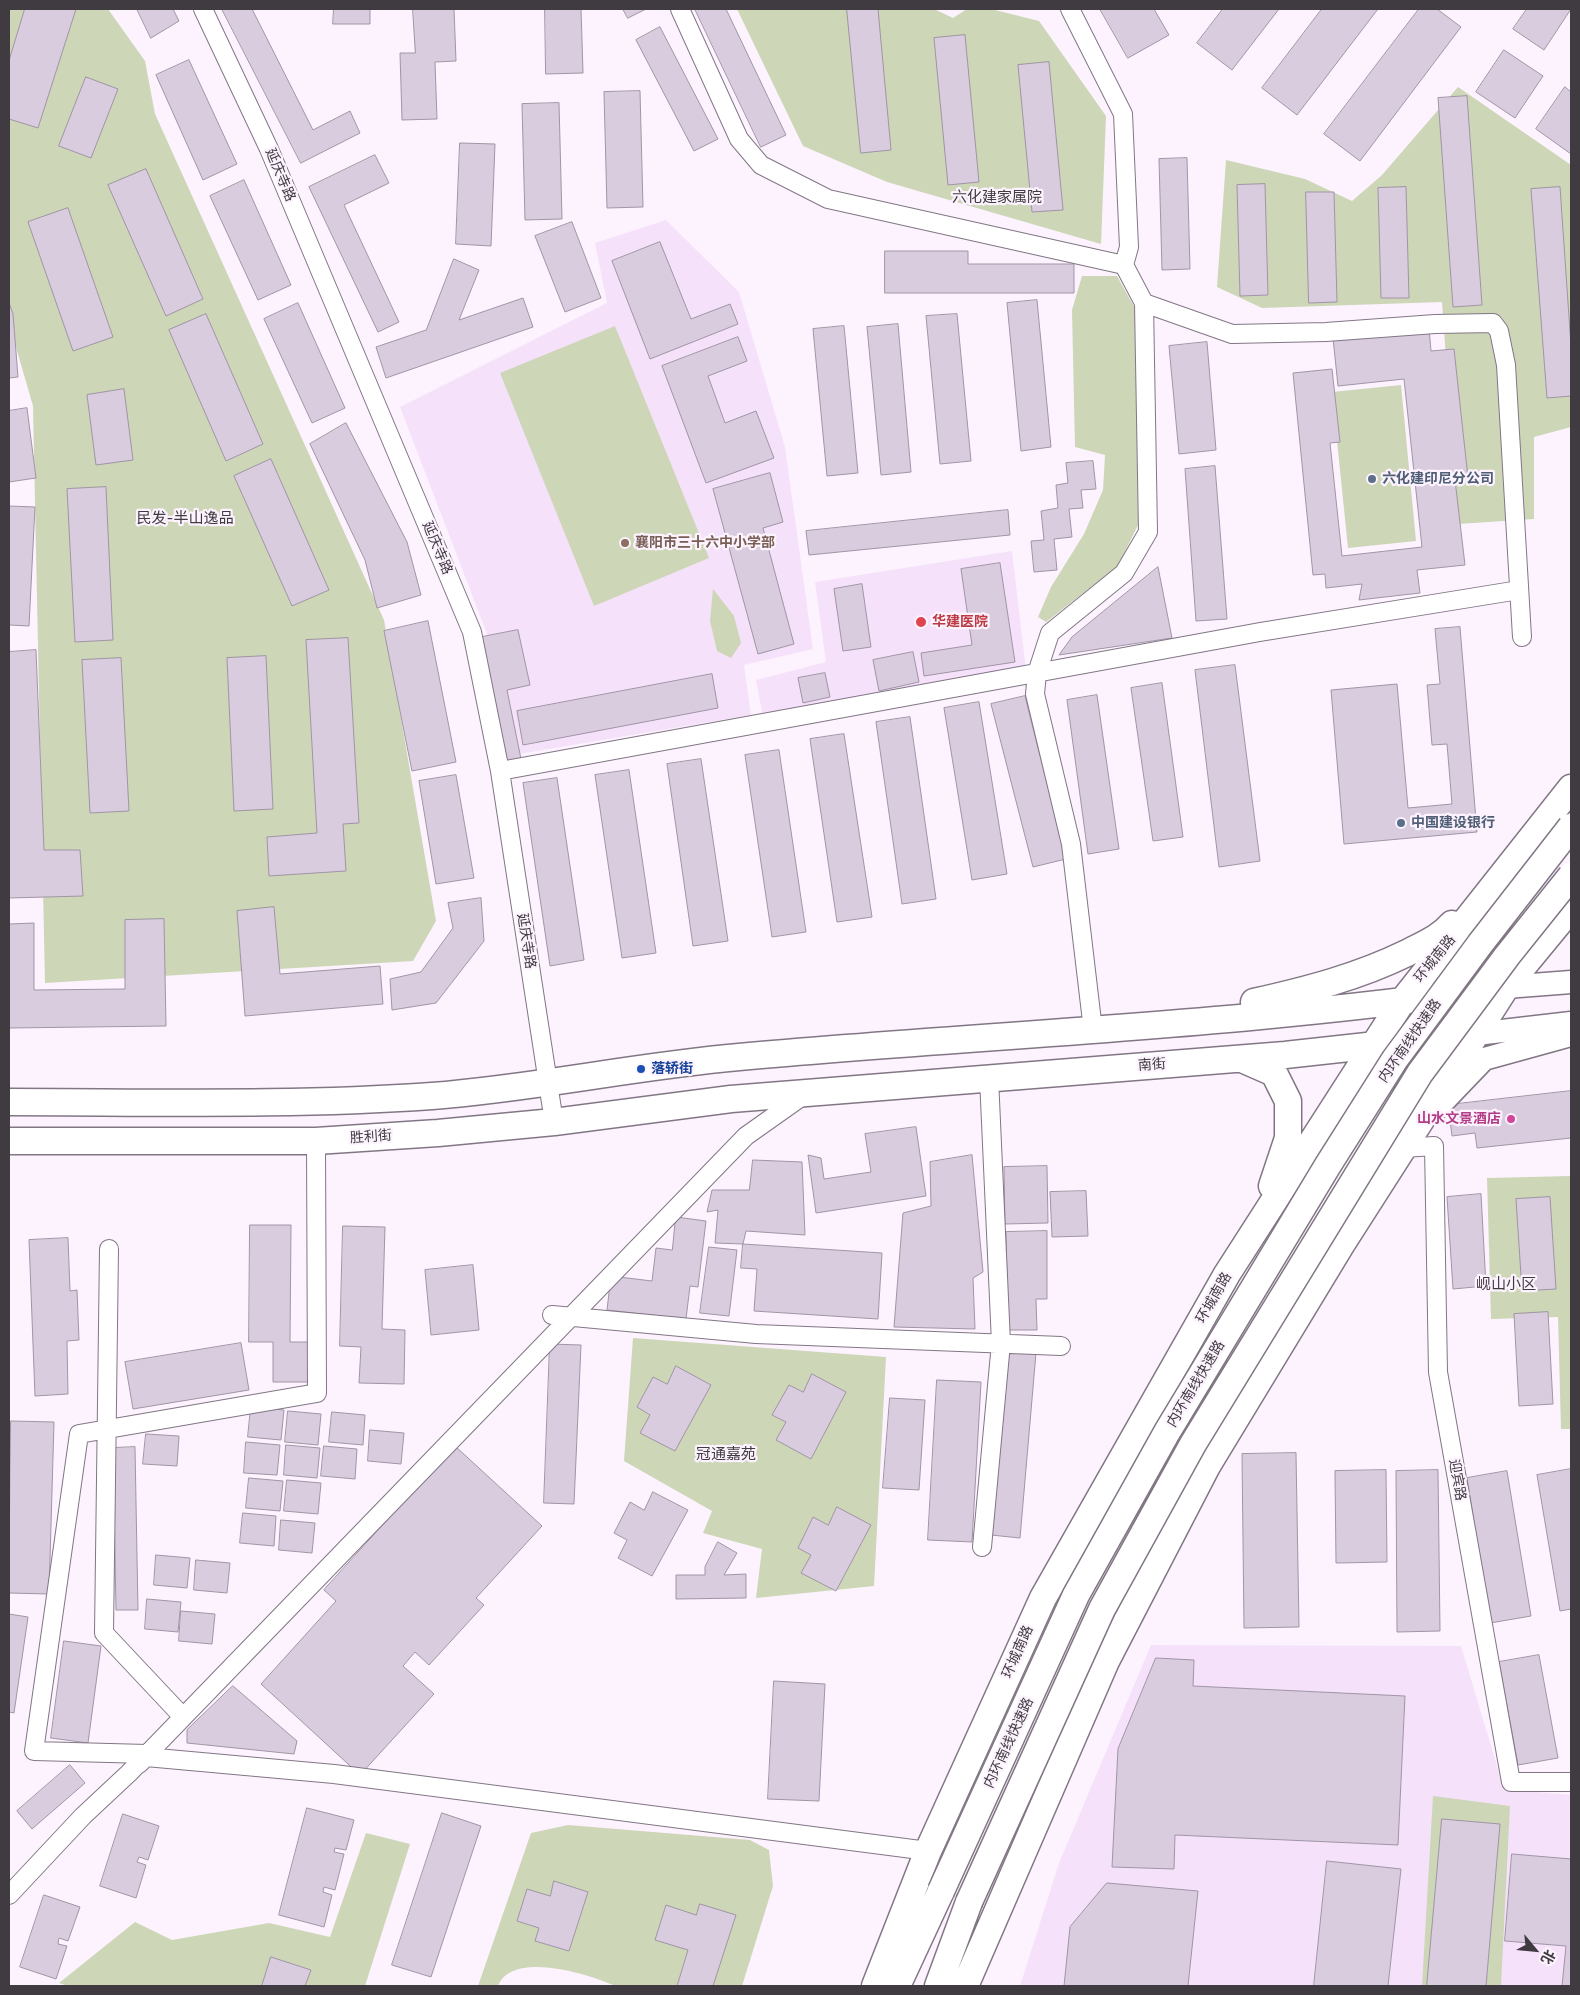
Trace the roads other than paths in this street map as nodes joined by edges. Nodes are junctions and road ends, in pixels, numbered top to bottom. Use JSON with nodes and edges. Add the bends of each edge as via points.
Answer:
{"nodes":[{"id":1,"x":203,"y":9,"type":"edge"},
{"id":2,"x":680,"y":9,"type":"edge"},
{"id":3,"x":1070,"y":9,"type":"edge"},
{"id":4,"x":1124,"y":265,"type":"junction"},
{"id":5,"x":1144,"y":303,"type":"junction"},
{"id":6,"x":1519,"y":590,"type":"junction"},
{"id":7,"x":1522,"y":637,"type":"dead end"},
{"id":8,"x":1037,"y":673,"type":"junction"},
{"id":9,"x":500,"y":771,"type":"junction"},
{"id":10,"x":1571,"y":788,"type":"edge"},
{"id":11,"x":1571,"y":827,"type":"edge"},
{"id":12,"x":1526,"y":845,"type":"junction"},
{"id":13,"x":1571,"y":876,"type":"edge"},
{"id":14,"x":1571,"y":908,"type":"edge"},
{"id":15,"x":1571,"y":982,"type":"edge"},
{"id":16,"x":1506,"y":987,"type":"junction"},
{"id":17,"x":1401,"y":1003,"type":"junction"},
{"id":18,"x":1160,"y":1024,"type":"junction"},
{"id":19,"x":1571,"y":1024,"type":"edge"},
{"id":20,"x":1093,"y":1030,"type":"junction"},
{"id":21,"x":1476,"y":1034,"type":"junction"},
{"id":22,"x":1571,"y":1035,"type":"edge"},
{"id":23,"x":1373,"y":1045,"type":"junction"},
{"id":24,"x":1241,"y":1058,"type":"junction"},
{"id":25,"x":989,"y":1078,"type":"junction"},
{"id":26,"x":548,"y":1084,"type":"junction"},
{"id":27,"x":807,"y":1093,"type":"junction"},
{"id":28,"x":731,"y":1099,"type":"joint"},
{"id":29,"x":9,"y":1102,"type":"edge"},
{"id":30,"x":554,"y":1122,"type":"junction"},
{"id":31,"x":316,"y":1140,"type":"junction"},
{"id":32,"x":9,"y":1141,"type":"edge"},
{"id":33,"x":1407,"y":1142,"type":"junction"},
{"id":34,"x":1260,"y":1223,"type":"junction"},
{"id":35,"x":109,"y":1250,"type":"dead end"},
{"id":36,"x":552,"y":1315,"type":"dead end"},
{"id":37,"x":571,"y":1316,"type":"junction"},
{"id":38,"x":1000,"y":1343,"type":"junction"},
{"id":39,"x":1061,"y":1346,"type":"dead end"},
{"id":40,"x":106,"y":1429,"type":"junction"},
{"id":41,"x":982,"y":1547,"type":"dead end"},
{"id":42,"x":183,"y":1717,"type":"junction"},
{"id":43,"x":147,"y":1754,"type":"junction"},
{"id":44,"x":129,"y":1772,"type":"junction"},
{"id":45,"x":1571,"y":1782,"type":"edge"},
{"id":46,"x":928,"y":1851,"type":"junction"},
{"id":47,"x":9,"y":1895,"type":"edge"},
{"id":48,"x":875,"y":1986,"type":"edge"},
{"id":49,"x":897,"y":1986,"type":"edge"},
{"id":50,"x":938,"y":1986,"type":"edge"},
{"id":51,"x":965,"y":1986,"type":"edge"}],
"edges":[{"from":1,"to":9,"type":"street","name":"延庆寺路","via":[[269,149],[472,632]]},
{"from":2,"to":4,"type":"street","via":[[739,139],[761,165],[828,199]]},
{"from":3,"to":4,"type":"street","via":[[1123,114],[1129,247]]},
{"from":4,"to":5,"type":"street"},
{"from":5,"to":6,"type":"street","via":[[1232,334],[1493,323],[1506,364]]},
{"from":5,"to":8,"type":"street","via":[[1148,532],[1124,573],[1050,633]]},
{"from":6,"to":7,"type":"street"},
{"from":6,"to":8,"type":"street","via":[[1260,632]]},
{"from":8,"to":9,"type":"street"},
{"from":8,"to":20,"type":"street","via":[[1035,694],[1071,844]]},
{"from":9,"to":26,"type":"street","name":"延庆寺路"},
{"from":10,"to":12,"type":"highway","name":"环城南路"},
{"from":11,"to":49,"type":"highway","name":"内环南线快速路","bridge":true,"via":[[1395,1059],[1167,1432],[1076,1595]]},
{"from":12,"to":17,"type":"highway","name":"环城南路"},
{"from":12,"to":18,"type":"highway","via":[[1441,936],[1377,968],[1321,986]]},
{"from":13,"to":50,"type":"highway","name":"内环南线快速路","bridge":true,"via":[[1420,1073],[1193,1444],[1102,1609],[970,1902]]},
{"from":14,"to":16,"type":"highway"},
{"from":15,"to":16,"type":"main road"},
{"from":16,"to":17,"type":"highway"},
{"from":16,"to":21,"type":"highway"},
{"from":17,"to":18,"type":"highway"},
{"from":17,"to":23,"type":"highway","name":"环城南路"},
{"from":18,"to":20,"type":"highway"},
{"from":19,"to":21,"type":"main road","name":"南街"},
{"from":20,"to":26,"type":"highway","via":[[736,1057]]},
{"from":21,"to":23,"type":"highway","name":"南街"},
{"from":21,"to":33,"type":"highway"},
{"from":22,"to":33,"type":"main road","via":[[1484,1059]]},
{"from":23,"to":24,"type":"highway","name":"南街"},
{"from":23,"to":34,"type":"highway","name":"环城南路"},
{"from":24,"to":25,"type":"highway","name":"南街"},
{"from":24,"to":34,"type":"highway","via":[[1274,1073],[1288,1102],[1288,1138]]},
{"from":25,"to":27,"type":"highway","name":"南街"},
{"from":25,"to":38,"type":"street"},
{"from":26,"to":29,"type":"highway","via":[[433,1096],[319,1102]]},
{"from":26,"to":30,"type":"street","name":"延庆寺路"},
{"from":27,"to":28,"type":"highway","name":"南街"},
{"from":27,"to":37,"type":"street","via":[[746,1136]]},
{"from":28,"to":30,"type":"highway","name":"胜利街"},
{"from":30,"to":31,"type":"highway","name":"胜利街"},
{"from":31,"to":32,"type":"highway","name":"胜利街"},
{"from":31,"to":40,"type":"street","via":[[317,1394]]},
{"from":33,"to":45,"type":"street","name":"迎宾路","via":[[1434,1146],[1438,1372],[1511,1782]]},
{"from":33,"to":51,"type":"highway","via":[[1207,1466],[1106,1661]]},
{"from":34,"to":46,"type":"highway","name":"环城南路","via":[[1227,1274],[1043,1598]]},
{"from":35,"to":40,"type":"street"},
{"from":36,"to":37,"type":"street"},
{"from":37,"to":38,"type":"street","via":[[756,1334]]},
{"from":37,"to":42,"type":"street"},
{"from":38,"to":39,"type":"street"},
{"from":38,"to":41,"type":"street"},
{"from":40,"to":42,"type":"street","via":[[104,1633]]},
{"from":40,"to":43,"type":"street","via":[[79,1434],[34,1750]]},
{"from":42,"to":43,"type":"street"},
{"from":43,"to":44,"type":"street"},
{"from":44,"to":46,"type":"street","via":[[146,1757],[334,1774]]},
{"from":44,"to":47,"type":"street"},
{"from":46,"to":48,"type":"highway"}]}
